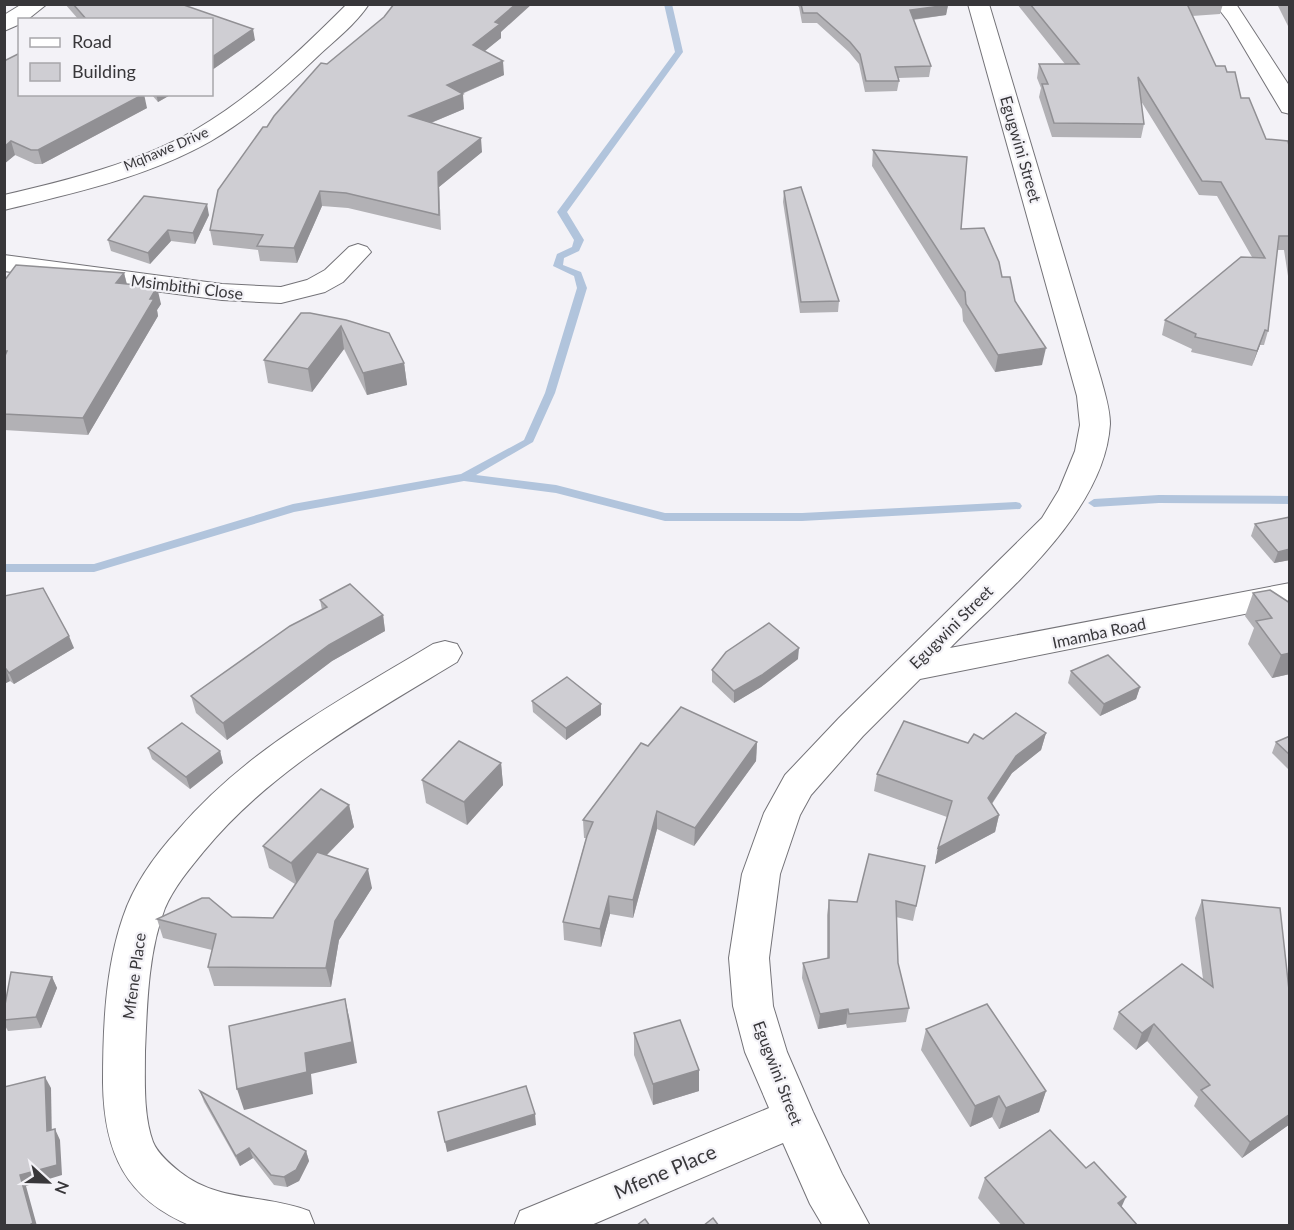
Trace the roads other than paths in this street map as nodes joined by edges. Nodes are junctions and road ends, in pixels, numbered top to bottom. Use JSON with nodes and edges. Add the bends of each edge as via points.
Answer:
{"nodes":[{"id":1,"x":37,"y":4,"type":"edge"},
{"id":2,"x":359,"y":4,"type":"edge"},
{"id":3,"x":978,"y":4,"type":"edge"},
{"id":4,"x":1225,"y":4,"type":"edge"},
{"id":5,"x":4,"y":25,"type":"edge"},
{"id":6,"x":1290,"y":107,"type":"edge"},
{"id":7,"x":4,"y":203,"type":"edge"},
{"id":8,"x":358,"y":252,"type":"dead end"},
{"id":9,"x":4,"y":263,"type":"edge"},
{"id":10,"x":1290,"y":594,"type":"edge"},
{"id":11,"x":445,"y":653,"type":"dead end"},
{"id":12,"x":908,"y":669,"type":"junction"},
{"id":13,"x":794,"y":1118,"type":"junction"},
{"id":14,"x":293,"y":1226,"type":"edge"},
{"id":15,"x":536,"y":1226,"type":"edge"},
{"id":16,"x":848,"y":1226,"type":"edge"}],
"edges":[{"from":1,"to":5,"type":"street"},
{"from":2,"to":7,"type":"street","name":"Mqhawe Drive","via":[[232,117],[201,136],[84,182]]},
{"from":3,"to":12,"type":"street","name":"Egugwini Street","via":[[1087,379],[1095,426],[1068,504],[1053,525]]},
{"from":4,"to":6,"type":"street"},
{"from":8,"to":9,"type":"street","name":"Msimbithi Close","via":[[334,276],[316,286],[281,296],[222,292]]},
{"from":10,"to":12,"type":"street","name":"Imamba Road"},
{"from":11,"to":14,"type":"street","name":"Mfene Place","via":[[309,736],[237,791],[171,866],[143,917],[128,997],[125,1099],[132,1144],[149,1173],[193,1205],[252,1222]]},
{"from":12,"to":13,"type":"street","name":"Egugwini Street","via":[[798,785],[782,813],[761,874],[749,958],[753,1006],[766,1052]]},
{"from":13,"to":15,"type":"street","name":"Mfene Place"},
{"from":13,"to":16,"type":"street","name":"Egugwini Street","via":[[826,1189]]}]}
